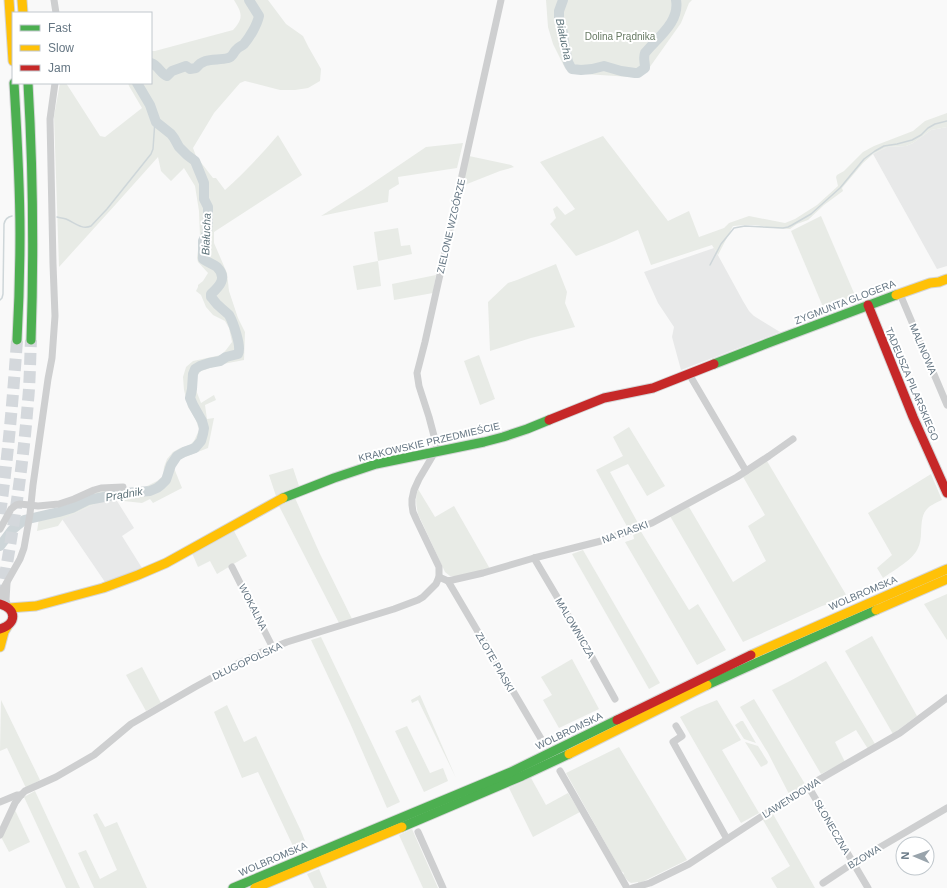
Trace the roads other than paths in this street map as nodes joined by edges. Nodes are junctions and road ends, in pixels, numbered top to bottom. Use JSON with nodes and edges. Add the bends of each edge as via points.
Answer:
{"nodes":[{"id":1,"x":9,"y":0,"type":"edge"},
{"id":2,"x":22,"y":0,"type":"edge"},
{"id":3,"x":54,"y":0,"type":"edge"},
{"id":4,"x":501,"y":0,"type":"edge"},
{"id":5,"x":23,"y":12,"type":"edge"},
{"id":6,"x":56,"y":12,"type":"edge"},
{"id":7,"x":12,"y":45,"type":"edge"},
{"id":8,"x":14,"y":84,"type":"edge"},
{"id":9,"x":28,"y":84,"type":"edge"},
{"id":10,"x":55,"y":84,"type":"edge"},
{"id":11,"x":947,"y":273,"type":"edge"},
{"id":12,"x":947,"y":279,"type":"edge"},
{"id":13,"x":930,"y":283,"type":"junction"},
{"id":14,"x":900,"y":294,"type":"junction"},
{"id":15,"x":868,"y":305,"type":"junction"},
{"id":16,"x":17,"y":340,"type":"tunnel mouth"},
{"id":17,"x":32,"y":340,"type":"tunnel mouth"},
{"id":18,"x":768,"y":343,"type":"joint"},
{"id":19,"x":689,"y":374,"type":"junction"},
{"id":20,"x":947,"y":405,"type":"edge"},
{"id":21,"x":793,"y":439,"type":"dead end"},
{"id":22,"x":436,"y":451,"type":"junction"},
{"id":23,"x":416,"y":456,"type":"junction"},
{"id":24,"x":426,"y":468,"type":"junction"},
{"id":25,"x":746,"y":471,"type":"junction"},
{"id":26,"x":123,"y":487,"type":"dead end"},
{"id":27,"x":947,"y":493,"type":"edge"},
{"id":28,"x":31,"y":505,"type":"junction"},
{"id":29,"x":0,"y":529,"type":"edge"},
{"id":30,"x":534,"y":558,"type":"junction"},
{"id":31,"x":232,"y":567,"type":"dead end"},
{"id":32,"x":947,"y":569,"type":"edge"},
{"id":33,"x":439,"y":577,"type":"junction"},
{"id":34,"x":947,"y":579,"type":"edge"},
{"id":35,"x":8,"y":581,"type":"junction"},
{"id":36,"x":448,"y":581,"type":"junction"},
{"id":37,"x":914,"y":588,"type":"junction"},
{"id":38,"x":0,"y":598,"type":"edge"},
{"id":39,"x":6,"y":606,"type":"edge"},
{"id":40,"x":36,"y":606,"type":"junction"},
{"id":41,"x":12,"y":619,"type":"junction"},
{"id":42,"x":3,"y":628,"type":"edge"},
{"id":43,"x":0,"y":647,"type":"edge"},
{"id":44,"x":273,"y":648,"type":"junction"},
{"id":45,"x":615,"y":699,"type":"dead end"},
{"id":46,"x":947,"y":699,"type":"edge"},
{"id":47,"x":676,"y":726,"type":"dead end"},
{"id":48,"x":543,"y":742,"type":"dead end"},
{"id":49,"x":560,"y":771,"type":"dead end"},
{"id":50,"x":808,"y":786,"type":"junction"},
{"id":51,"x":20,"y":796,"type":"junction"},
{"id":52,"x":0,"y":802,"type":"edge"},
{"id":53,"x":947,"y":808,"type":"edge"},
{"id":54,"x":1,"y":830,"type":"edge"},
{"id":55,"x":418,"y":832,"type":"dead end"},
{"id":56,"x":727,"y":839,"type":"junction"},
{"id":57,"x":853,"y":863,"type":"junction"},
{"id":58,"x":822,"y":882,"type":"dead end"},
{"id":59,"x":233,"y":888,"type":"edge"},
{"id":60,"x":255,"y":888,"type":"edge"},
{"id":61,"x":442,"y":888,"type":"edge"},
{"id":62,"x":627,"y":888,"type":"edge"},
{"id":63,"x":632,"y":888,"type":"edge"},
{"id":64,"x":868,"y":888,"type":"edge"}],
"edges":[{"from":1,"to":7,"type":"main road"},
{"from":2,"to":5,"type":"main road"},
{"from":3,"to":6,"type":"street"},
{"from":4,"to":22,"type":"street","name":"ZIELONE WZGÓRZE","via":[[417,373]]},
{"from":8,"to":16,"type":"main road","via":[[20,174]]},
{"from":9,"to":17,"type":"main road","via":[[34,216]]},
{"from":10,"to":28,"type":"street","via":[[50,119],[54,337]]},
{"from":11,"to":13,"type":"main road","name":"ZYGMUNTA GLOGERA"},
{"from":12,"to":13,"type":"main road","name":"ZYGMUNTA GLOGERA"},
{"from":13,"to":14,"type":"main road","name":"ZYGMUNTA GLOGERA"},
{"from":14,"to":15,"type":"main road","name":"ZYGMUNTA GLOGERA"},
{"from":14,"to":20,"type":"street","name":"MALINOWA"},
{"from":15,"to":18,"type":"main road","name":"ZYGMUNTA GLOGERA"},
{"from":15,"to":27,"type":"main road","name":"TADEUSZA PILARSKIEGO","via":[[912,417]]},
{"from":18,"to":19,"type":"main road","name":"KRAKOWSKIE PRZEDMIEŚCIE"},
{"from":19,"to":22,"type":"main road","name":"KRAKOWSKIE PRZEDMIEŚCIE","via":[[653,388],[604,398],[503,437]]},
{"from":19,"to":25,"type":"street"},
{"from":21,"to":25,"type":"street","name":"NA PIASKI"},
{"from":22,"to":23,"type":"main road","name":"KRAKOWSKIE PRZEDMIEŚCIE"},
{"from":22,"to":24,"type":"street"},
{"from":23,"to":24,"type":"street","via":[[424,460]]},
{"from":23,"to":40,"type":"main road","name":"KRAKOWSKIE PRZEDMIEŚCIE","via":[[376,464],[304,489],[278,500],[166,563],[104,588]]},
{"from":24,"to":33,"type":"street","via":[[413,494],[412,509],[439,567]]},
{"from":25,"to":30,"type":"street","name":"NA PIASKI","via":[[646,525],[600,541]]},
{"from":26,"to":28,"type":"street","via":[[94,490],[59,504]]},
{"from":28,"to":29,"type":"street","via":[[13,506]]},
{"from":28,"to":35,"type":"street","via":[[24,548]]},
{"from":30,"to":36,"type":"street","name":"NA PIASKI"},
{"from":30,"to":45,"type":"street","name":"MALOWNICZA"},
{"from":31,"to":44,"type":"street","name":"WOKALNA"},
{"from":32,"to":37,"type":"main road"},
{"from":33,"to":36,"type":"street"},
{"from":33,"to":44,"type":"street","name":"DŁUGOPOLSKA","via":[[430,591],[414,602]]},
{"from":34,"to":37,"type":"main road"},
{"from":35,"to":38,"type":"street"},
{"from":35,"to":39,"type":"street"},
{"from":36,"to":48,"type":"street","name":"ZŁOTE PIASKI"},
{"from":37,"to":59,"type":"main road","name":"WOLBROMSKA","via":[[752,654],[510,772]]},
{"from":37,"to":60,"type":"main road","name":"WOLBROMSKA","via":[[522,776]]},
{"from":39,"to":40,"type":"main road","name":"KRAKOWSKIE PRZEDMIEŚCIE"},
{"from":39,"to":41,"type":"main road","via":[[12,614]]},
{"from":40,"to":41,"type":"main road","name":"KRAKOWSKIE PRZEDMIEŚCIE"},
{"from":41,"to":42,"type":"main road","via":[[10,624]]},
{"from":42,"to":43,"type":"main road"},
{"from":44,"to":51,"type":"street","name":"DŁUGOPOLSKA","via":[[237,664],[158,708],[131,724],[94,755]]},
{"from":46,"to":50,"type":"street","name":"LAWENDOWA","via":[[900,733]]},
{"from":47,"to":56,"type":"street","via":[[682,736],[673,742]]},
{"from":49,"to":62,"type":"street"},
{"from":50,"to":56,"type":"street","name":"LAWENDOWA"},
{"from":50,"to":57,"type":"street","name":"SŁONECZNA"},
{"from":51,"to":52,"type":"street"},
{"from":51,"to":54,"type":"street","name":"DŁUGOPOLSKA"},
{"from":53,"to":57,"type":"street","name":"BZOWA"},
{"from":55,"to":61,"type":"street"},
{"from":56,"to":63,"type":"street","name":"LAWENDOWA","via":[[689,864]]},
{"from":57,"to":58,"type":"street","name":"BZOWA"},
{"from":57,"to":64,"type":"street","name":"SŁONECZNA"}]}
